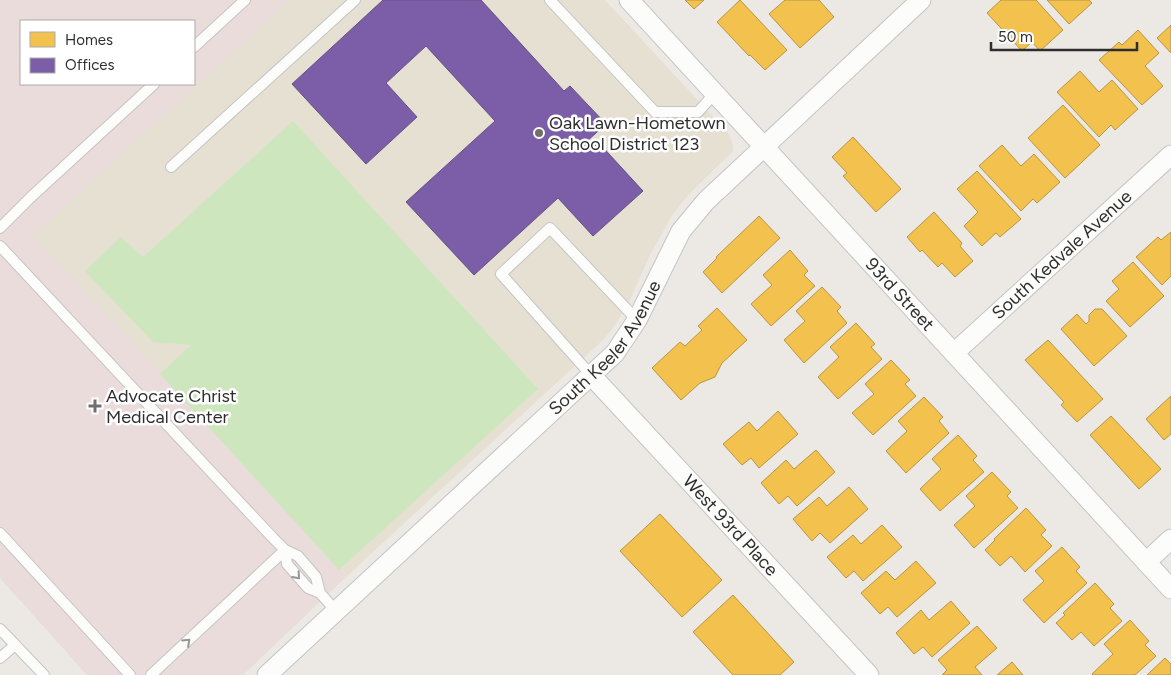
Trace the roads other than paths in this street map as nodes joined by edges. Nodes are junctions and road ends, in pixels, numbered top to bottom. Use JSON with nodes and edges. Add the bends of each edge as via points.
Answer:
{"nodes":[{"id":1,"x":245,"y":0,"type":"edge"},
{"id":2,"x":355,"y":0,"type":"edge"},
{"id":3,"x":550,"y":0,"type":"edge"},
{"id":4,"x":629,"y":0,"type":"edge"},
{"id":5,"x":921,"y":0,"type":"edge"},
{"id":6,"x":195,"y":46,"type":"edge"},
{"id":7,"x":153,"y":85,"type":"edge"},
{"id":8,"x":715,"y":93,"type":"junction"},
{"id":9,"x":764,"y":147,"type":"junction"},
{"id":10,"x":1171,"y":155,"type":"edge"},
{"id":11,"x":171,"y":166,"type":"dead end"},
{"id":12,"x":0,"y":228,"type":"edge"},
{"id":13,"x":0,"y":246,"type":"edge"},
{"id":14,"x":637,"y":320,"type":"junction"},
{"id":15,"x":954,"y":353,"type":"junction"},
{"id":16,"x":591,"y":375,"type":"junction"},
{"id":17,"x":0,"y":534,"type":"edge"},
{"id":18,"x":1171,"y":539,"type":"edge"},
{"id":19,"x":285,"y":550,"type":"junction"},
{"id":20,"x":1146,"y":562,"type":"junction"},
{"id":21,"x":1171,"y":590,"type":"edge"},
{"id":22,"x":336,"y":611,"type":"junction"},
{"id":23,"x":0,"y":629,"type":"edge"},
{"id":24,"x":15,"y":645,"type":"junction"},
{"id":25,"x":0,"y":658,"type":"edge"},
{"id":26,"x":44,"y":675,"type":"edge"},
{"id":27,"x":130,"y":675,"type":"edge"},
{"id":28,"x":151,"y":675,"type":"edge"},
{"id":29,"x":267,"y":675,"type":"edge"},
{"id":30,"x":869,"y":675,"type":"edge"}],
"edges":[{"from":1,"to":6,"type":"lane"},
{"from":2,"to":11,"type":"lane"},
{"from":3,"to":8,"type":"lane","via":[[655,112],[698,112]]},
{"from":4,"to":8,"type":"street","name":"93rd Street"},
{"from":5,"to":9,"type":"street","name":"South Keeler Avenue"},
{"from":7,"to":12,"type":"lane"},
{"from":8,"to":9,"type":"street","name":"93rd Street"},
{"from":9,"to":14,"type":"street","name":"South Keeler Avenue","via":[[706,201],[681,231]]},
{"from":9,"to":15,"type":"street","name":"93rd Street"},
{"from":10,"to":15,"type":"street","name":"South Kedvale Avenue"},
{"from":13,"to":19,"type":"lane"},
{"from":14,"to":16,"type":"street","name":"South Keeler Avenue","via":[[615,353]]},
{"from":14,"to":16,"type":"lane","via":[[550,228],[500,274]]},
{"from":15,"to":20,"type":"street","name":"93rd Street"},
{"from":16,"to":22,"type":"street","name":"South Keeler Avenue"},
{"from":16,"to":30,"type":"street","name":"West 93rd Place"},
{"from":17,"to":27,"type":"lane"},
{"from":18,"to":20,"type":"street"},
{"from":19,"to":22,"type":"lane","via":[[287,564],[308,588],[320,593]]},
{"from":28,"to":19,"type":"lane","one_way":true},
{"from":20,"to":21,"type":"street","name":"93rd Street"},
{"from":22,"to":29,"type":"street","name":"South Keeler Avenue"},
{"from":23,"to":24,"type":"lane"},
{"from":24,"to":25,"type":"lane"},
{"from":24,"to":26,"type":"lane"}]}
